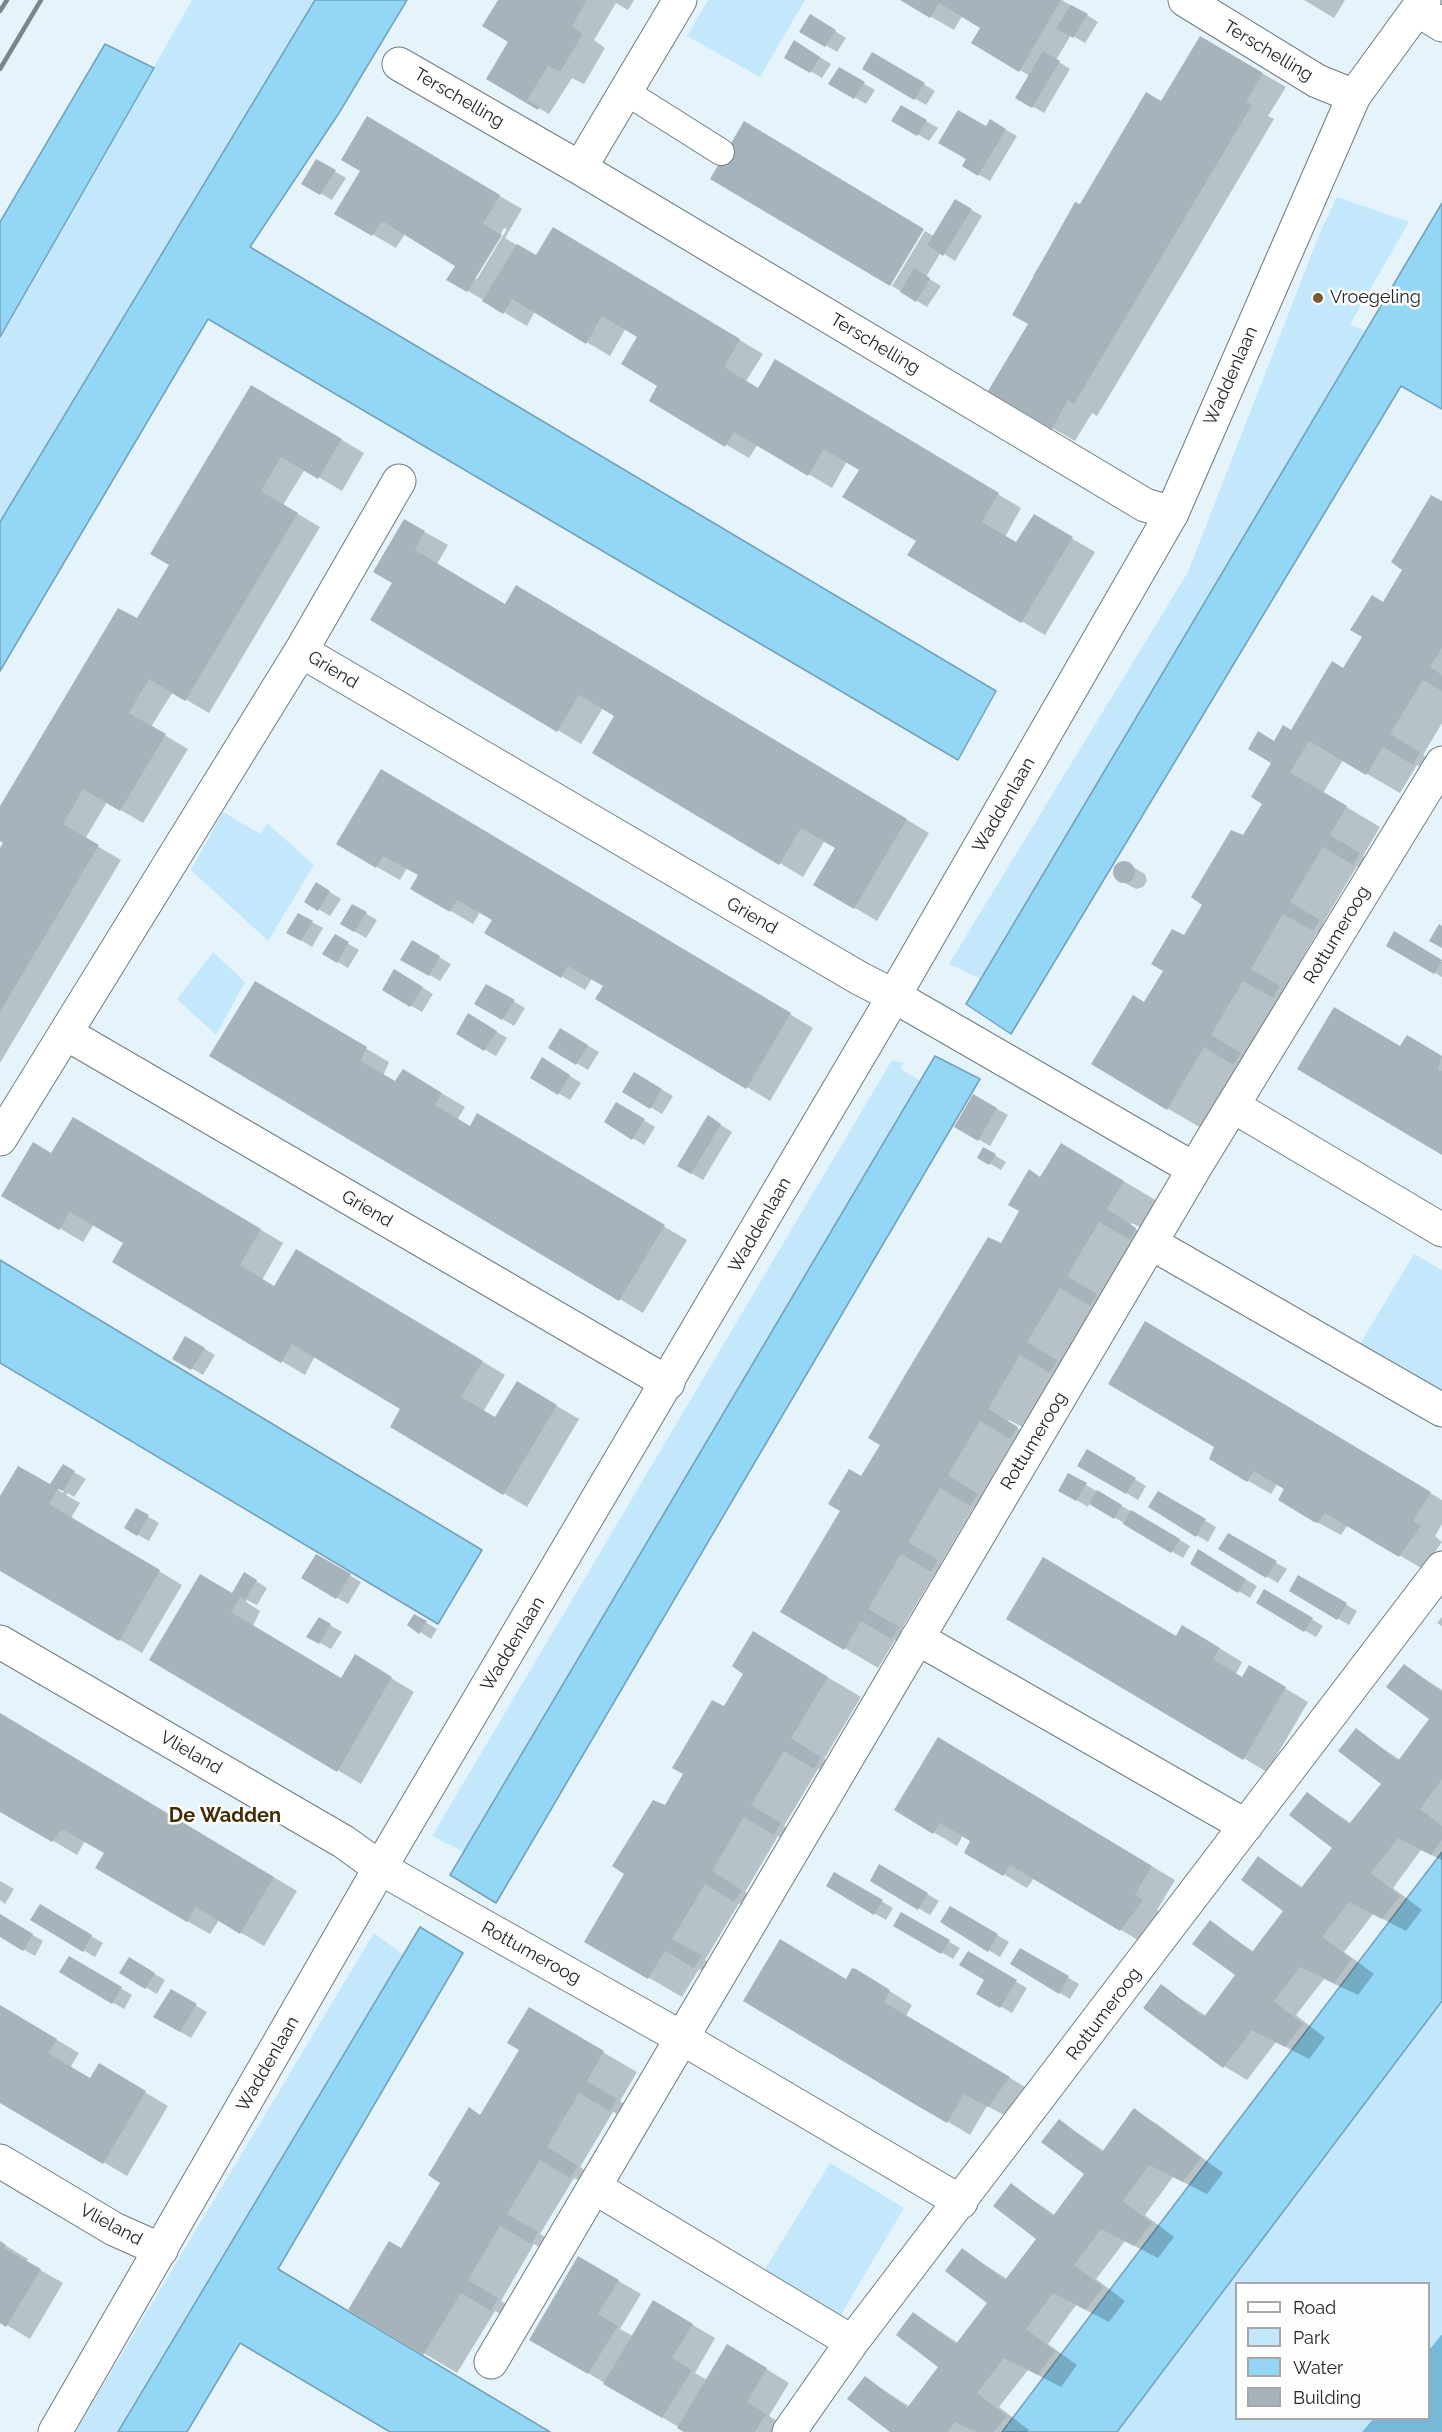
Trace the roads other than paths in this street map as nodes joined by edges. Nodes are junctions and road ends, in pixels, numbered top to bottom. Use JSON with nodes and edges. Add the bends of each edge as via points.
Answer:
{"nodes":[{"id":1,"x":680,"y":0,"type":"edge"},
{"id":2,"x":1185,"y":0,"type":"edge"},
{"id":3,"x":1428,"y":12,"type":"edge"},
{"id":4,"x":399,"y":64,"type":"dead end"},
{"id":5,"x":626,"y":92,"type":"junction"},
{"id":6,"x":1354,"y":96,"type":"junction"},
{"id":7,"x":721,"y":152,"type":"dead end"},
{"id":8,"x":580,"y":168,"type":"junction"},
{"id":9,"x":399,"y":481,"type":"dead end"},
{"id":10,"x":1172,"y":513,"type":"junction"},
{"id":11,"x":301,"y":651,"type":"junction"},
{"id":12,"x":1442,"y":764,"type":"edge"},
{"id":13,"x":894,"y":996,"type":"junction"},
{"id":14,"x":67,"y":1034,"type":"junction"},
{"id":15,"x":1233,"y":1106,"type":"junction"},
{"id":16,"x":0,"y":1139,"type":"edge"},
{"id":17,"x":1194,"y":1169,"type":"junction"},
{"id":18,"x":1442,"y":1230,"type":"edge"},
{"id":19,"x":1150,"y":1243,"type":"junction"},
{"id":20,"x":668,"y":1383,"type":"junction"},
{"id":21,"x":1442,"y":1410,"type":"edge"},
{"id":22,"x":1442,"y":1568,"type":"edge"},
{"id":23,"x":917,"y":1638,"type":"junction"},
{"id":24,"x":0,"y":1642,"type":"edge"},
{"id":25,"x":1246,"y":1826,"type":"junction"},
{"id":26,"x":380,"y":1868,"type":"junction"},
{"id":27,"x":682,"y":2038,"type":"junction"},
{"id":28,"x":0,"y":2161,"type":"edge"},
{"id":29,"x":594,"y":2187,"type":"junction"},
{"id":30,"x":961,"y":2202,"type":"junction"},
{"id":31,"x":161,"y":2250,"type":"junction"},
{"id":32,"x":852,"y":2342,"type":"junction"},
{"id":33,"x":491,"y":2362,"type":"dead end"},
{"id":34,"x":56,"y":2432,"type":"edge"},
{"id":35,"x":789,"y":2432,"type":"edge"}],
"edges":[{"from":1,"to":5,"type":"street"},
{"from":2,"to":6,"type":"street","name":"Terschelling","via":[[1317,81]]},
{"from":3,"to":6,"type":"street","name":"Waddenlaan"},
{"from":4,"to":8,"type":"street","name":"Terschelling"},
{"from":5,"to":7,"type":"lane"},
{"from":5,"to":8,"type":"street"},
{"from":6,"to":10,"type":"street","name":"Waddenlaan"},
{"from":8,"to":10,"type":"street","name":"Terschelling","via":[[1145,505]]},
{"from":9,"to":11,"type":"street","name":"Griend"},
{"from":10,"to":13,"type":"street","name":"Waddenlaan"},
{"from":11,"to":13,"type":"street","name":"Griend"},
{"from":11,"to":14,"type":"street","name":"Griend"},
{"from":12,"to":15,"type":"street","name":"Rottumeroog"},
{"from":13,"to":17,"type":"street"},
{"from":13,"to":20,"type":"street","name":"Waddenlaan"},
{"from":14,"to":16,"type":"street","name":"Griend"},
{"from":14,"to":20,"type":"street","name":"Griend"},
{"from":15,"to":17,"type":"street","name":"Rottumeroog"},
{"from":15,"to":18,"type":"street"},
{"from":17,"to":19,"type":"street","name":"Rottumeroog"},
{"from":19,"to":21,"type":"street"},
{"from":19,"to":23,"type":"street","name":"Rottumeroog"},
{"from":20,"to":26,"type":"street","name":"Waddenlaan"},
{"from":22,"to":25,"type":"street","name":"Rottumeroog"},
{"from":23,"to":25,"type":"street"},
{"from":23,"to":27,"type":"street","name":"Rottumeroog"},
{"from":24,"to":26,"type":"street","name":"Vlieland","via":[[344,1842]]},
{"from":25,"to":30,"type":"street","name":"Rottumeroog"},
{"from":26,"to":27,"type":"street","name":"Rottumeroog"},
{"from":26,"to":31,"type":"street","name":"Waddenlaan"},
{"from":27,"to":29,"type":"street","name":"Rottumeroog"},
{"from":27,"to":30,"type":"street","name":"Rottumeroog"},
{"from":28,"to":31,"type":"street","name":"Vlieland","via":[[114,2229]]},
{"from":29,"to":32,"type":"street"},
{"from":29,"to":33,"type":"street","name":"Rottumeroog"},
{"from":30,"to":32,"type":"street","name":"Rottumeroog"},
{"from":31,"to":34,"type":"street","name":"Waddenlaan"},
{"from":32,"to":35,"type":"street","name":"Rottumeroog"}]}
